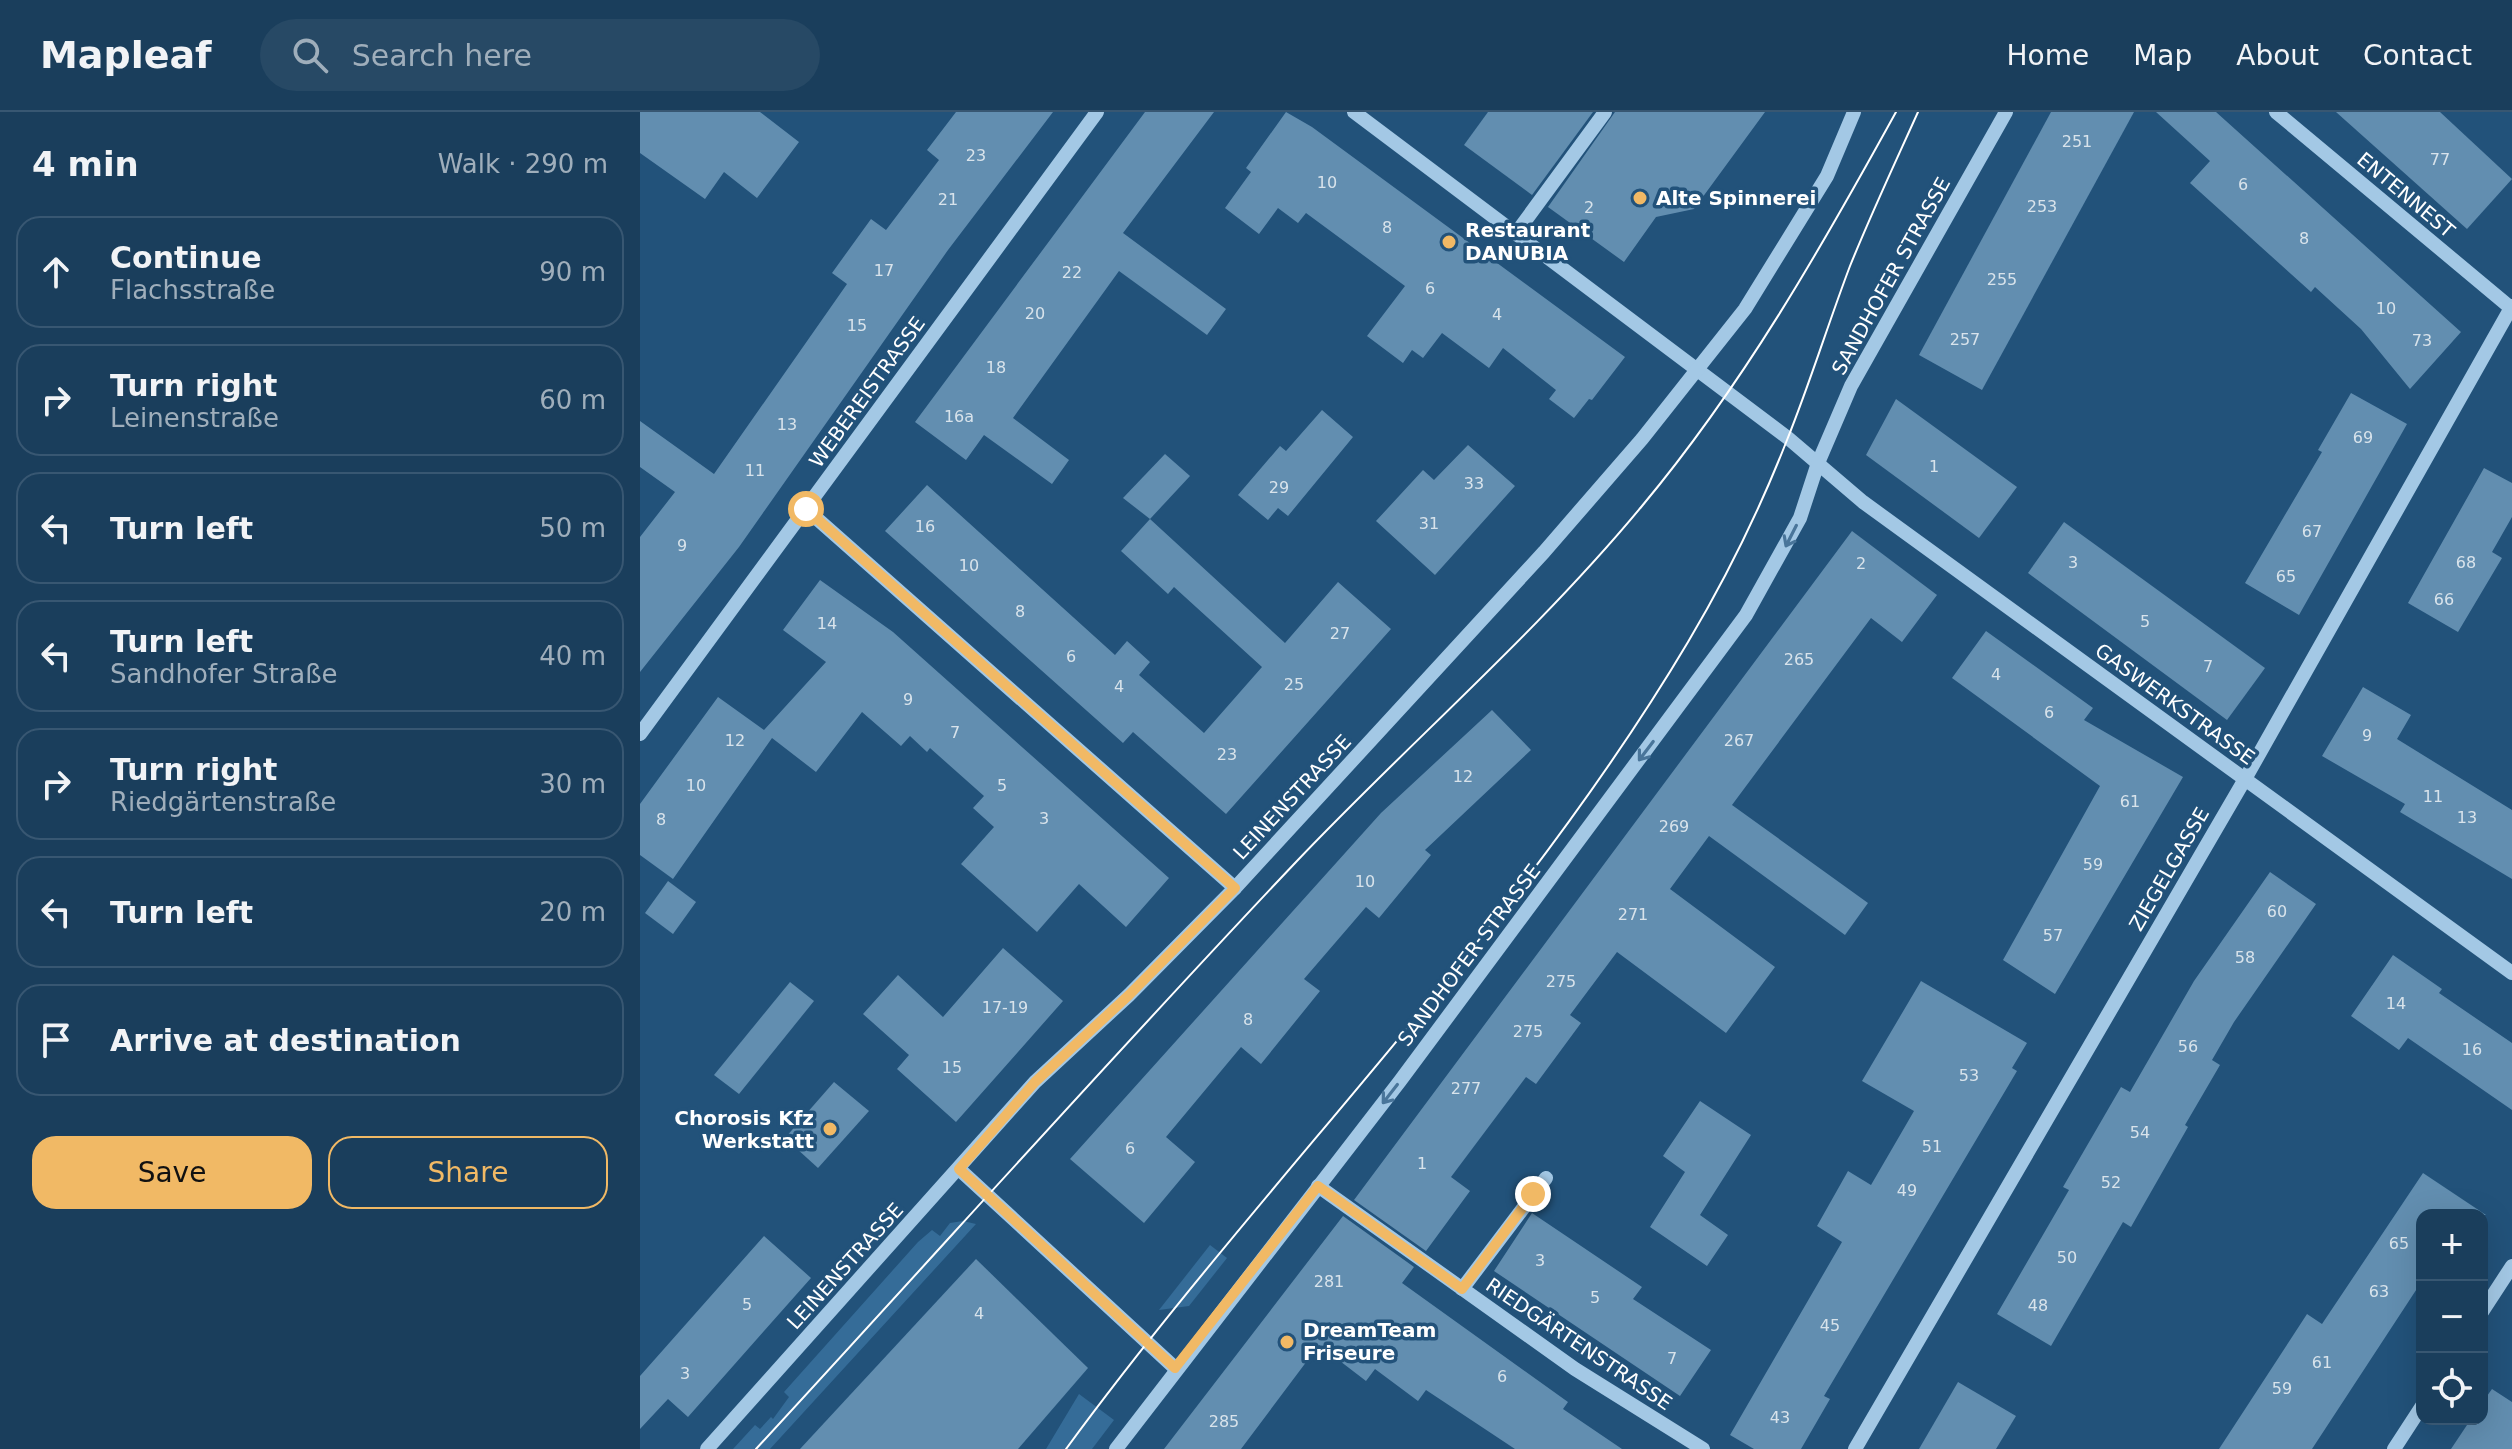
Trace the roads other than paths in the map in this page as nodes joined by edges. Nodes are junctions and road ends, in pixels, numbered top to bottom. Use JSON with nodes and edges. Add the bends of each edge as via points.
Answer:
{"nodes":[{"id":1,"x":1097,"y":112,"type":"edge"},
{"id":2,"x":1354,"y":112,"type":"edge"},
{"id":3,"x":1605,"y":112,"type":"edge"},
{"id":4,"x":1854,"y":112,"type":"edge"},
{"id":5,"x":2006,"y":112,"type":"edge"},
{"id":6,"x":2276,"y":112,"type":"edge"},
{"id":7,"x":1517,"y":232,"type":"junction"},
{"id":8,"x":2512,"y":307,"type":"edge"},
{"id":9,"x":1698,"y":370,"type":"junction"},
{"id":10,"x":1818,"y":463,"type":"junction"},
{"id":11,"x":806,"y":509,"type":"junction"},
{"id":12,"x":640,"y":734,"type":"edge"},
{"id":13,"x":2245,"y":779,"type":"junction"},
{"id":14,"x":1235,"y":888,"type":"junction"},
{"id":15,"x":2512,"y":973,"type":"edge"},
{"id":16,"x":959,"y":1169,"type":"junction"},
{"id":17,"x":1546,"y":1178,"type":"dead end"},
{"id":18,"x":1318,"y":1186,"type":"junction"},
{"id":19,"x":2512,"y":1266,"type":"edge"},
{"id":20,"x":1462,"y":1289,"type":"junction"},
{"id":21,"x":2488,"y":1303,"type":"edge"},
{"id":22,"x":1175,"y":1368,"type":"junction"},
{"id":23,"x":2416,"y":1415,"type":"edge"},
{"id":24,"x":707,"y":1449,"type":"edge"},
{"id":25,"x":1116,"y":1449,"type":"edge"},
{"id":26,"x":1703,"y":1449,"type":"edge"},
{"id":27,"x":1855,"y":1449,"type":"edge"},
{"id":28,"x":2394,"y":1449,"type":"edge"}],
"edges":[{"from":1,"to":11,"type":"street","name":"WEBEREISTRASSE"},
{"from":2,"to":7,"type":"street"},
{"from":3,"to":7,"type":"street"},
{"from":4,"to":9,"type":"street","via":[[1827,176],[1745,309]]},
{"from":5,"to":10,"type":"street","name":"SANDHOFER STRASSE","via":[[1851,386]]},
{"from":6,"to":8,"type":"street","name":"ENTENNEST"},
{"from":7,"to":9,"type":"street"},
{"from":8,"to":13,"type":"street","name":"ZIEGELGASSE"},
{"from":9,"to":10,"type":"street"},
{"from":9,"to":14,"type":"street","name":"LEINENSTRASSE","via":[[1544,552]]},
{"from":10,"to":13,"type":"street","name":"GASWERKSTRASSE","via":[[1863,502]]},
{"from":10,"to":18,"type":"street","name":"SANDHOFER STRASSE","one_way":true,"via":[[1800,518],[1746,615]]},
{"from":11,"to":12,"type":"street","name":"WEBEREISTRASSE"},
{"from":11,"to":14,"type":"street"},
{"from":13,"to":15,"type":"street","name":"GASWERKSTRASSE"},
{"from":13,"to":27,"type":"street","name":"ZIEGELGASSE"},
{"from":14,"to":16,"type":"street","name":"LEINENSTRASSE","via":[[1035,1082]]},
{"from":16,"to":22,"type":"street"},
{"from":16,"to":24,"type":"street","name":"LEINENSTRASSE"},
{"from":17,"to":20,"type":"street"},
{"from":18,"to":20,"type":"street","name":"RIEDGÄRTENSTRASSE"},
{"from":18,"to":22,"type":"street","name":"SANDHOFER STRASSE"},
{"from":19,"to":21,"type":"street"},
{"from":20,"to":26,"type":"street","name":"RIEDGÄRTENSTRASSE","via":[[1575,1369]]},
{"from":22,"to":25,"type":"street","name":"SANDHOFER STRASSE"},
{"from":23,"to":28,"type":"street"}]}
